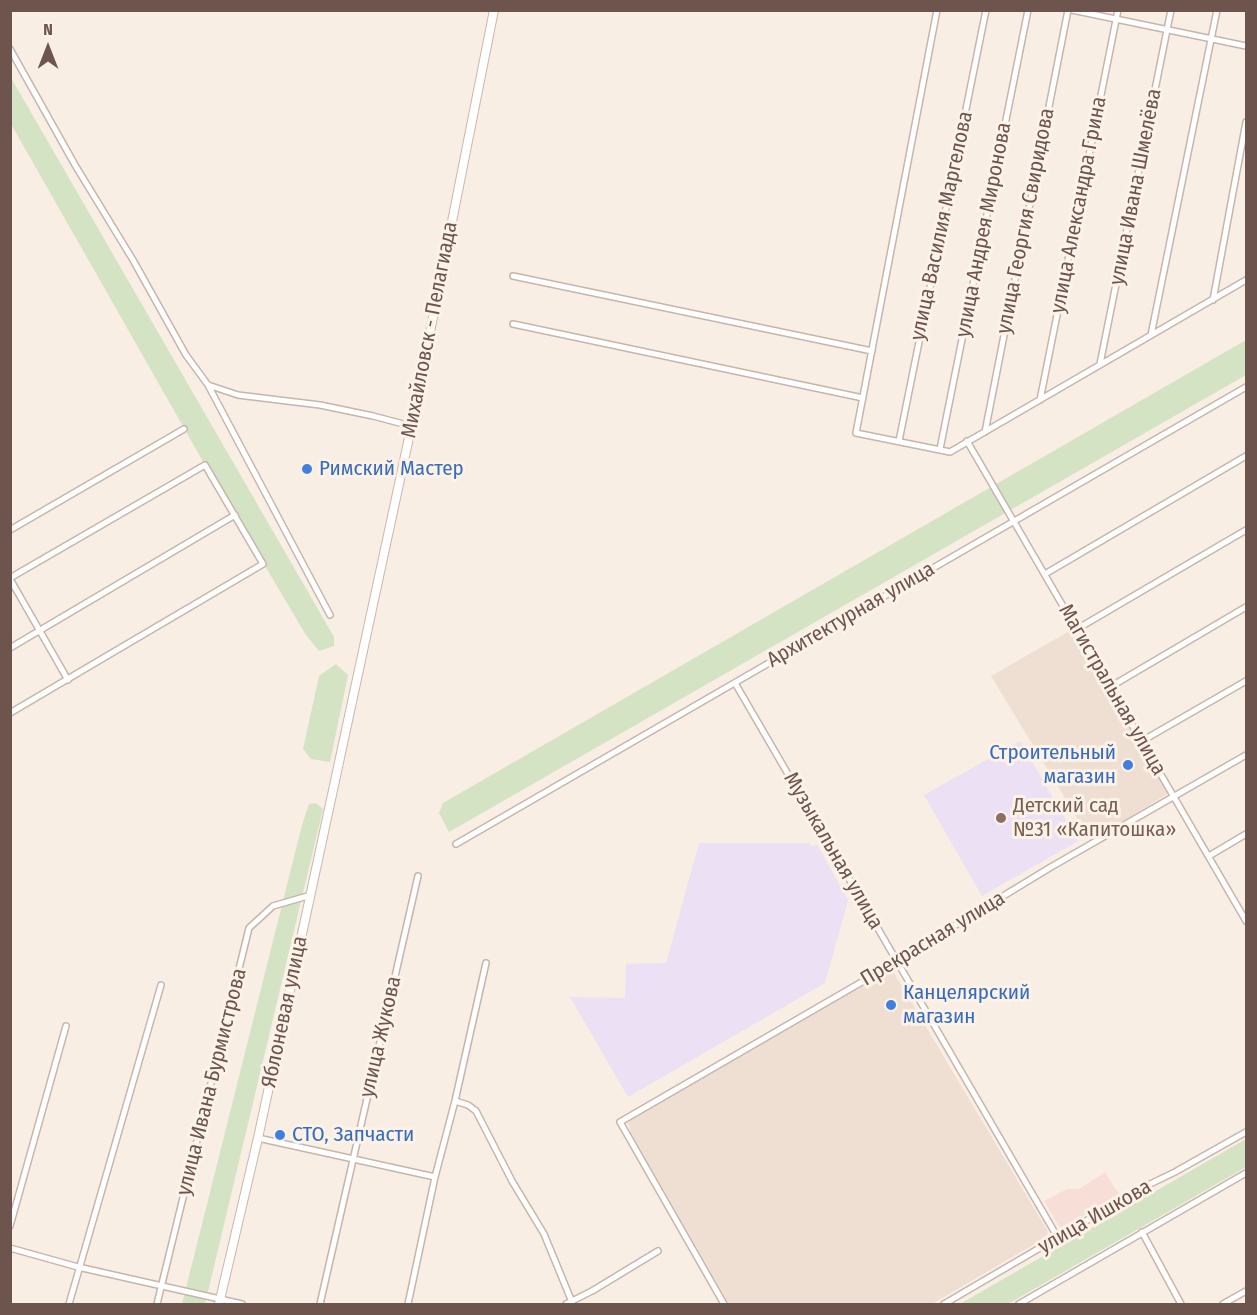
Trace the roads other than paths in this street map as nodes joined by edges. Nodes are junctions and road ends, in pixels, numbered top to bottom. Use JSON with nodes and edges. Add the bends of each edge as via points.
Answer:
{"nodes":[{"id":1,"x":494,"y":10,"type":"edge"},
{"id":2,"x":937,"y":10,"type":"edge"},
{"id":3,"x":986,"y":10,"type":"edge"},
{"id":4,"x":1028,"y":10,"type":"edge"},
{"id":5,"x":1068,"y":10,"type":"edge"},
{"id":6,"x":1072,"y":10,"type":"edge"},
{"id":7,"x":1118,"y":10,"type":"edge"},
{"id":8,"x":1171,"y":10,"type":"edge"},
{"id":9,"x":1216,"y":10,"type":"edge"},
{"id":10,"x":1116,"y":19,"type":"junction"},
{"id":11,"x":1167,"y":30,"type":"junction"},
{"id":12,"x":1211,"y":39,"type":"junction"},
{"id":13,"x":1246,"y":46,"type":"edge"},
{"id":14,"x":10,"y":49,"type":"edge"},
{"id":15,"x":1246,"y":122,"type":"edge"},
{"id":16,"x":513,"y":276,"type":"dead end"},
{"id":17,"x":1246,"y":280,"type":"edge"},
{"id":18,"x":1213,"y":300,"type":"junction"},
{"id":19,"x":513,"y":324,"type":"dead end"},
{"id":20,"x":1151,"y":336,"type":"junction"},
{"id":21,"x":872,"y":351,"type":"junction"},
{"id":22,"x":1101,"y":364,"type":"junction"},
{"id":23,"x":208,"y":385,"type":"junction"},
{"id":24,"x":1246,"y":387,"type":"edge"},
{"id":25,"x":863,"y":398,"type":"junction"},
{"id":26,"x":1040,"y":400,"type":"junction"},
{"id":27,"x":411,"y":426,"type":"junction"},
{"id":28,"x":184,"y":429,"type":"dead end"},
{"id":29,"x":985,"y":432,"type":"junction"},
{"id":30,"x":899,"y":441,"type":"junction"},
{"id":31,"x":967,"y":441,"type":"junction"},
{"id":32,"x":940,"y":449,"type":"junction"},
{"id":33,"x":1246,"y":456,"type":"edge"},
{"id":34,"x":235,"y":515,"type":"junction"},
{"id":35,"x":1014,"y":521,"type":"junction"},
{"id":36,"x":10,"y":530,"type":"edge"},
{"id":37,"x":1246,"y":531,"type":"edge"},
{"id":38,"x":1045,"y":574,"type":"junction"},
{"id":39,"x":10,"y":579,"type":"edge"},
{"id":40,"x":1246,"y":607,"type":"edge"},
{"id":41,"x":330,"y":615,"type":"dead end"},
{"id":42,"x":1077,"y":629,"type":"junction"},
{"id":43,"x":40,"y":630,"type":"junction"},
{"id":44,"x":10,"y":648,"type":"edge"},
{"id":45,"x":68,"y":680,"type":"junction"},
{"id":46,"x":1246,"y":681,"type":"edge"},
{"id":47,"x":735,"y":683,"type":"junction"},
{"id":48,"x":1110,"y":687,"type":"junction"},
{"id":49,"x":10,"y":713,"type":"edge"},
{"id":50,"x":348,"y":719,"type":"joint"},
{"id":51,"x":1142,"y":741,"type":"junction"},
{"id":52,"x":1246,"y":755,"type":"edge"},
{"id":53,"x":1175,"y":798,"type":"junction"},
{"id":54,"x":1246,"y":834,"type":"edge"},
{"id":55,"x":456,"y":844,"type":"dead end"},
{"id":56,"x":1209,"y":856,"type":"junction"},
{"id":57,"x":418,"y":876,"type":"dead end"},
{"id":58,"x":310,"y":895,"type":"junction"},
{"id":59,"x":1244,"y":909,"type":"edge"},
{"id":60,"x":1246,"y":921,"type":"edge"},
{"id":61,"x":897,"y":961,"type":"junction"},
{"id":62,"x":486,"y":963,"type":"dead end"},
{"id":63,"x":160,"y":985,"type":"dead end"},
{"id":64,"x":66,"y":1026,"type":"dead end"},
{"id":65,"x":455,"y":1101,"type":"junction"},
{"id":66,"x":1246,"y":1132,"type":"edge"},
{"id":67,"x":258,"y":1138,"type":"junction"},
{"id":68,"x":353,"y":1160,"type":"junction"},
{"id":69,"x":1246,"y":1173,"type":"edge"},
{"id":70,"x":435,"y":1177,"type":"junction"},
{"id":71,"x":10,"y":1226,"type":"edge"},
{"id":72,"x":1142,"y":1232,"type":"junction"},
{"id":73,"x":1058,"y":1238,"type":"junction"},
{"id":74,"x":10,"y":1248,"type":"edge"},
{"id":75,"x":658,"y":1251,"type":"dead end"},
{"id":76,"x":78,"y":1267,"type":"junction"},
{"id":77,"x":162,"y":1286,"type":"junction"},
{"id":78,"x":1246,"y":1291,"type":"edge"},
{"id":79,"x":219,"y":1302,"type":"edge"},
{"id":80,"x":569,"y":1303,"type":"edge"},
{"id":81,"x":69,"y":1305,"type":"edge"},
{"id":82,"x":157,"y":1305,"type":"edge"},
{"id":83,"x":242,"y":1305,"type":"edge"},
{"id":84,"x":320,"y":1305,"type":"edge"},
{"id":85,"x":408,"y":1305,"type":"edge"},
{"id":86,"x":724,"y":1305,"type":"edge"},
{"id":87,"x":944,"y":1305,"type":"edge"},
{"id":88,"x":1018,"y":1305,"type":"edge"},
{"id":89,"x":1181,"y":1305,"type":"edge"},
{"id":90,"x":1223,"y":1305,"type":"edge"}],
"edges":[{"from":1,"to":27,"type":"street","name":"Михайловск - Пелагиада"},
{"from":2,"to":21,"type":"street"},
{"from":3,"to":30,"type":"street","name":"улица Василия Маргелова"},
{"from":4,"to":32,"type":"street","name":"улица Андрея Миронова"},
{"from":5,"to":29,"type":"street","name":"улица Георгия Свиридова"},
{"from":6,"to":10,"type":"street"},
{"from":7,"to":10,"type":"street","name":"улица Александра Грина"},
{"from":8,"to":11,"type":"street","name":"улица Ивана Шмелёва"},
{"from":9,"to":12,"type":"street"},
{"from":10,"to":11,"type":"street"},
{"from":10,"to":26,"type":"street","name":"улица Александра Грина"},
{"from":11,"to":12,"type":"street"},
{"from":11,"to":22,"type":"street","name":"улица Ивана Шмелёва"},
{"from":12,"to":13,"type":"street"},
{"from":12,"to":20,"type":"street"},
{"from":14,"to":23,"type":"street","via":[[186,355]]},
{"from":15,"to":18,"type":"street"},
{"from":16,"to":21,"type":"street"},
{"from":17,"to":18,"type":"street"},
{"from":18,"to":20,"type":"street"},
{"from":19,"to":25,"type":"street"},
{"from":20,"to":22,"type":"street"},
{"from":21,"to":25,"type":"street"},
{"from":22,"to":26,"type":"street"},
{"from":23,"to":27,"type":"street","via":[[238,395],[320,405]]},
{"from":23,"to":41,"type":"street"},
{"from":24,"to":35,"type":"street","name":"Архитектурная улица"},
{"from":25,"to":30,"type":"street","via":[[856,433]]},
{"from":26,"to":29,"type":"street"},
{"from":27,"to":50,"type":"street","name":"Михайловск - Пелагиада"},
{"from":28,"to":36,"type":"street"},
{"from":29,"to":31,"type":"street"},
{"from":30,"to":32,"type":"street"},
{"from":31,"to":32,"type":"street","via":[[950,452]]},
{"from":31,"to":35,"type":"street","name":"Магистральная улица"},
{"from":33,"to":38,"type":"street"},
{"from":34,"to":39,"type":"street","via":[[205,465]]},
{"from":34,"to":43,"type":"street"},
{"from":34,"to":45,"type":"street","via":[[263,564]]},
{"from":35,"to":38,"type":"street","name":"Магистральная улица"},
{"from":35,"to":47,"type":"street","name":"Архитектурная улица"},
{"from":37,"to":42,"type":"street"},
{"from":38,"to":42,"type":"street","name":"Магистральная улица"},
{"from":39,"to":43,"type":"street"},
{"from":40,"to":48,"type":"street"},
{"from":42,"to":48,"type":"street","name":"Магистральная улица"},
{"from":43,"to":44,"type":"street"},
{"from":43,"to":45,"type":"street"},
{"from":45,"to":49,"type":"street"},
{"from":46,"to":51,"type":"street"},
{"from":47,"to":55,"type":"street","name":"Архитектурная улица"},
{"from":47,"to":61,"type":"street","name":"Музыкальная улица"},
{"from":48,"to":51,"type":"street","name":"Магистральная улица"},
{"from":50,"to":58,"type":"street","name":"Яблоневая улица"},
{"from":51,"to":53,"type":"street","name":"Магистральная улица"},
{"from":52,"to":53,"type":"street","name":"Прекрасная улица"},
{"from":53,"to":56,"type":"street","name":"Магистральная улица"},
{"from":53,"to":61,"type":"street","name":"Прекрасная улица","via":[[1051,867]]},
{"from":54,"to":56,"type":"street"},
{"from":56,"to":59,"type":"street","name":"Магистральная улица"},
{"from":57,"to":68,"type":"street","name":"улица Жукова"},
{"from":58,"to":67,"type":"street","name":"Яблоневая улица"},
{"from":58,"to":77,"type":"street","name":"улица Ивана Бурмистрова","via":[[273,906],[249,928]]},
{"from":59,"to":60,"type":"street","name":"Магистральная улица"},
{"from":61,"to":73,"type":"street","name":"Музыкальная улица"},
{"from":61,"to":86,"type":"street","name":"Прекрасная улица","via":[[620,1122]]},
{"from":62,"to":65,"type":"street"},
{"from":63,"to":76,"type":"street"},
{"from":64,"to":71,"type":"street"},
{"from":65,"to":70,"type":"street"},
{"from":65,"to":80,"type":"street","via":[[476,1111],[544,1234]]},
{"from":66,"to":73,"type":"street","name":"улица Ишкова"},
{"from":67,"to":68,"type":"street"},
{"from":67,"to":79,"type":"street","name":"Яблоневая улица"},
{"from":68,"to":70,"type":"street"},
{"from":68,"to":84,"type":"street","name":"улица Жукова"},
{"from":69,"to":72,"type":"street","name":"улица Ишкова"},
{"from":70,"to":85,"type":"street"},
{"from":72,"to":88,"type":"street","name":"улица Ишкова"},
{"from":72,"to":89,"type":"street"},
{"from":73,"to":87,"type":"street","name":"улица Ишкова"},
{"from":74,"to":76,"type":"street"},
{"from":75,"to":80,"type":"street"},
{"from":76,"to":77,"type":"street"},
{"from":76,"to":81,"type":"street"},
{"from":77,"to":79,"type":"street"},
{"from":77,"to":82,"type":"street","name":"улица Ивана Бурмистрова"},
{"from":78,"to":90,"type":"street"},
{"from":79,"to":83,"type":"street"}]}
